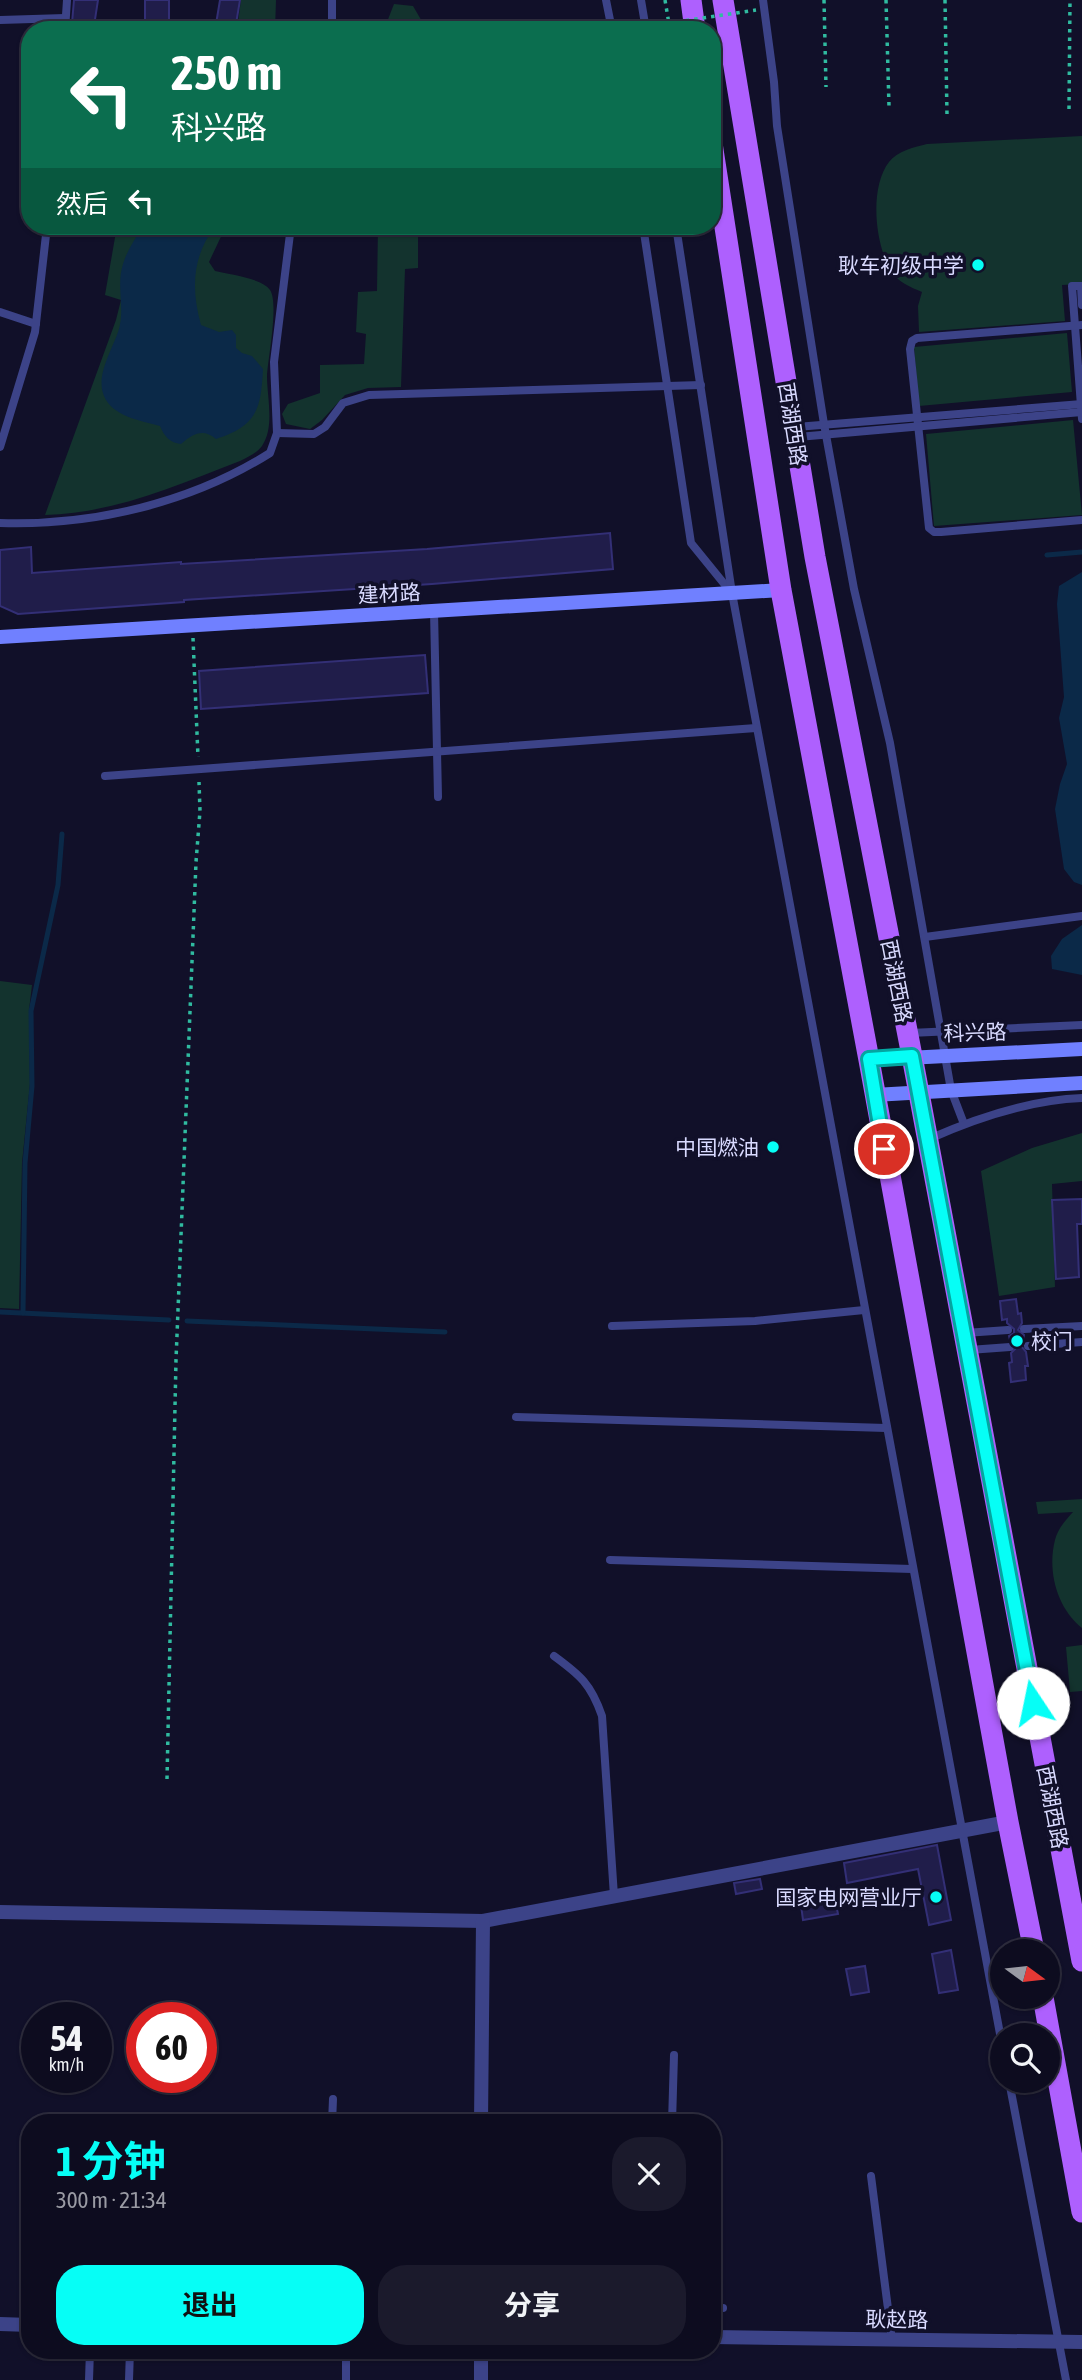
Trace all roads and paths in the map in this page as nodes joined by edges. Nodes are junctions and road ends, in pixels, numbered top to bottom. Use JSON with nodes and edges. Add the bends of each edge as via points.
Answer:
{"nodes":[{"id":1,"x":67,"y":0,"type":"edge"},
{"id":2,"x":331,"y":0,"type":"edge"},
{"id":3,"x":606,"y":0,"type":"edge"},
{"id":4,"x":641,"y":0,"type":"edge"},
{"id":5,"x":665,"y":0,"type":"edge"},
{"id":6,"x":691,"y":0,"type":"edge"},
{"id":7,"x":723,"y":0,"type":"edge"},
{"id":8,"x":763,"y":0,"type":"edge"},
{"id":9,"x":824,"y":0,"type":"edge"},
{"id":10,"x":886,"y":0,"type":"edge"},
{"id":11,"x":944,"y":0,"type":"edge"},
{"id":12,"x":1070,"y":0,"type":"edge"},
{"id":13,"x":756,"y":10,"type":"dead end"},
{"id":14,"x":65,"y":18,"type":"joint"},
{"id":15,"x":0,"y":20,"type":"edge"},
{"id":16,"x":332,"y":21,"type":"edge"},
{"id":17,"x":610,"y":21,"type":"edge"},
{"id":18,"x":644,"y":21,"type":"edge"},
{"id":19,"x":668,"y":21,"type":"edge"},
{"id":20,"x":682,"y":21,"type":"edge"},
{"id":21,"x":694,"y":21,"type":"edge"},
{"id":22,"x":826,"y":87,"type":"dead end"},
{"id":23,"x":889,"y":106,"type":"dead end"},
{"id":24,"x":1069,"y":109,"type":"dead end"},
{"id":25,"x":947,"y":116,"type":"dead end"},
{"id":26,"x":721,"y":201,"type":"edge"},
{"id":27,"x":46,"y":235,"type":"edge"},
{"id":28,"x":290,"y":235,"type":"edge"},
{"id":29,"x":644,"y":235,"type":"edge"},
{"id":30,"x":677,"y":235,"type":"edge"},
{"id":31,"x":1082,"y":305,"type":"edge"},
{"id":32,"x":0,"y":312,"type":"edge"},
{"id":33,"x":36,"y":324,"type":"junction"},
{"id":34,"x":1078,"y":326,"type":"edge"},
{"id":35,"x":701,"y":385,"type":"junction"},
{"id":36,"x":667,"y":386,"type":"junction"},
{"id":37,"x":1082,"y":408,"type":"edge"},
{"id":38,"x":1082,"y":419,"type":"edge"},
{"id":39,"x":918,"y":421,"type":"junction"},
{"id":40,"x":825,"y":429,"type":"junction"},
{"id":41,"x":794,"y":432,"type":"junction"},
{"id":42,"x":277,"y":433,"type":"junction"},
{"id":43,"x":0,"y":447,"type":"edge"},
{"id":44,"x":1082,"y":520,"type":"edge"},
{"id":45,"x":0,"y":523,"type":"edge"},
{"id":46,"x":781,"y":590,"type":"junction"},
{"id":47,"x":732,"y":593,"type":"junction"},
{"id":48,"x":434,"y":611,"type":"junction"},
{"id":49,"x":192,"y":626,"type":"junction"},
{"id":50,"x":0,"y":638,"type":"edge"},
{"id":51,"x":757,"y":728,"type":"junction"},
{"id":52,"x":437,"y":752,"type":"junction"},
{"id":53,"x":198,"y":769,"type":"junction"},
{"id":54,"x":105,"y":776,"type":"dead end"},
{"id":55,"x":438,"y":797,"type":"dead end"},
{"id":56,"x":1082,"y":916,"type":"edge"},
{"id":57,"x":925,"y":937,"type":"junction"},
{"id":58,"x":1082,"y":1025,"type":"edge"},
{"id":59,"x":942,"y":1031,"type":"junction"},
{"id":60,"x":907,"y":1033,"type":"junction"},
{"id":61,"x":1082,"y":1049,"type":"edge"},
{"id":62,"x":946,"y":1054,"type":"junction"},
{"id":63,"x":912,"y":1056,"type":"junction"},
{"id":64,"x":869,"y":1059,"type":"junction"},
{"id":65,"x":1082,"y":1083,"type":"edge"},
{"id":66,"x":951,"y":1090,"type":"junction"},
{"id":67,"x":918,"y":1092,"type":"junction"},
{"id":68,"x":874,"y":1095,"type":"junction"},
{"id":69,"x":1082,"y":1098,"type":"edge"},
{"id":70,"x":964,"y":1124,"type":"junction"},
{"id":71,"x":926,"y":1140,"type":"junction"},
{"id":72,"x":864,"y":1310,"type":"junction"},
{"id":73,"x":612,"y":1326,"type":"dead end"},
{"id":74,"x":1082,"y":1326,"type":"edge"},
{"id":75,"x":1024,"y":1329,"type":"dead end"},
{"id":76,"x":1007,"y":1330,"type":"dead end"},
{"id":77,"x":965,"y":1342,"type":"junction"},
{"id":78,"x":1082,"y":1342,"type":"edge"},
{"id":79,"x":1028,"y":1346,"type":"dead end"},
{"id":80,"x":1010,"y":1347,"type":"dead end"},
{"id":81,"x":516,"y":1417,"type":"dead end"},
{"id":82,"x":886,"y":1428,"type":"junction"},
{"id":83,"x":610,"y":1560,"type":"dead end"},
{"id":84,"x":912,"y":1569,"type":"junction"},
{"id":85,"x":554,"y":1656,"type":"dead end"},
{"id":86,"x":167,"y":1779,"type":"dead end"},
{"id":87,"x":1008,"y":1822,"type":"junction"},
{"id":88,"x":961,"y":1830,"type":"junction"},
{"id":89,"x":614,"y":1896,"type":"junction"},
{"id":90,"x":0,"y":1912,"type":"edge"},
{"id":91,"x":483,"y":1921,"type":"junction"},
{"id":92,"x":1032,"y":1939,"type":"edge"},
{"id":93,"x":1082,"y":1961,"type":"edge"},
{"id":94,"x":1045,"y":2009,"type":"edge"},
{"id":95,"x":998,"y":2023,"type":"edge"},
{"id":96,"x":674,"y":2055,"type":"dead end"},
{"id":97,"x":1011,"y":2093,"type":"edge"},
{"id":98,"x":332,"y":2099,"type":"dead end"},
{"id":99,"x":332,"y":2114,"type":"edge"},
{"id":100,"x":481,"y":2114,"type":"edge"},
{"id":101,"x":672,"y":2114,"type":"edge"},
{"id":102,"x":871,"y":2176,"type":"dead end"},
{"id":103,"x":1081,"y":2200,"type":"edge"},
{"id":104,"x":0,"y":2324,"type":"edge"},
{"id":105,"x":21,"y":2325,"type":"edge"},
{"id":106,"x":721,"y":2337,"type":"edge"},
{"id":107,"x":892,"y":2340,"type":"junction"},
{"id":108,"x":1059,"y":2342,"type":"junction"},
{"id":109,"x":1082,"y":2343,"type":"edge"},
{"id":110,"x":90,"y":2359,"type":"edge"},
{"id":111,"x":130,"y":2359,"type":"edge"},
{"id":112,"x":346,"y":2359,"type":"edge"},
{"id":113,"x":481,"y":2359,"type":"edge"},
{"id":114,"x":89,"y":2380,"type":"edge"},
{"id":115,"x":130,"y":2380,"type":"edge"},
{"id":116,"x":346,"y":2380,"type":"edge"},
{"id":117,"x":481,"y":2380,"type":"edge"},
{"id":118,"x":1066,"y":2380,"type":"edge"}],
"edges":[{"from":1,"to":14,"type":"lane"},
{"from":2,"to":16,"type":"lane"},
{"from":3,"to":17,"type":"lane"},
{"from":4,"to":18,"type":"lane"},
{"from":5,"to":19,"type":"path"},
{"from":6,"to":21,"type":"main road"},
{"from":7,"to":41,"type":"main road","name":"西湖西路"},
{"from":8,"to":40,"type":"lane","via":[[777,126]]},
{"from":9,"to":22,"type":"path"},
{"from":10,"to":23,"type":"path"},
{"from":11,"to":25,"type":"path"},
{"from":12,"to":24,"type":"path"},
{"from":13,"to":20,"type":"path","bridge":true},
{"from":14,"to":15,"type":"lane"},
{"from":26,"to":46,"type":"main road","name":"西湖西路"},
{"from":27,"to":33,"type":"lane"},
{"from":28,"to":42,"type":"lane","via":[[274,362]]},
{"from":29,"to":36,"type":"lane"},
{"from":30,"to":35,"type":"lane"},
{"from":31,"to":34,"type":"lane","via":[[1081,286],[1072,286]]},
{"from":32,"to":33,"type":"lane"},
{"from":33,"to":43,"type":"lane"},
{"from":34,"to":37,"type":"lane"},
{"from":34,"to":39,"type":"lane","via":[[912,341]]},
{"from":35,"to":36,"type":"lane"},
{"from":35,"to":47,"type":"lane"},
{"from":36,"to":42,"type":"lane","via":[[369,395],[343,403],[314,434]]},
{"from":36,"to":47,"type":"lane","via":[[691,543]]},
{"from":37,"to":38,"type":"lane"},
{"from":37,"to":39,"type":"lane"},
{"from":39,"to":40,"type":"lane"},
{"from":39,"to":44,"type":"lane","via":[[929,528],[934,532]]},
{"from":40,"to":41,"type":"lane"},
{"from":40,"to":57,"type":"lane"},
{"from":41,"to":60,"type":"main road","name":"西湖西路"},
{"from":42,"to":45,"type":"lane","via":[[270,453],[255,463],[147,507],[67,521]]},
{"from":46,"to":47,"type":"street","name":"建材路"},
{"from":46,"to":64,"type":"main road","name":"西湖西路"},
{"from":47,"to":48,"type":"street","name":"建材路"},
{"from":47,"to":51,"type":"lane"},
{"from":48,"to":49,"type":"street","name":"建材路"},
{"from":48,"to":52,"type":"lane"},
{"from":49,"to":50,"type":"street","name":"建材路"},
{"from":49,"to":53,"type":"path"},
{"from":51,"to":52,"type":"lane"},
{"from":51,"to":72,"type":"lane"},
{"from":52,"to":53,"type":"lane"},
{"from":52,"to":55,"type":"lane"},
{"from":53,"to":54,"type":"lane"},
{"from":53,"to":86,"type":"path","via":[[200,811],[176,1360]]},
{"from":56,"to":57,"type":"lane"},
{"from":57,"to":59,"type":"lane"},
{"from":58,"to":59,"type":"lane"},
{"from":59,"to":60,"type":"lane"},
{"from":59,"to":62,"type":"lane"},
{"from":60,"to":63,"type":"main road","name":"西湖西路"},
{"from":61,"to":62,"type":"street","name":"科兴路"},
{"from":62,"to":63,"type":"street","name":"科兴路"},
{"from":62,"to":66,"type":"lane"},
{"from":63,"to":64,"type":"street","name":"科兴路"},
{"from":63,"to":67,"type":"main road","name":"西湖西路"},
{"from":64,"to":68,"type":"main road","name":"西湖西路"},
{"from":65,"to":66,"type":"street"},
{"from":66,"to":67,"type":"street"},
{"from":66,"to":70,"type":"lane"},
{"from":67,"to":68,"type":"street"},
{"from":67,"to":71,"type":"main road","name":"西湖西路"},
{"from":68,"to":87,"type":"main road","name":"西湖西路"},
{"from":69,"to":70,"type":"lane","via":[[1033,1104]]},
{"from":70,"to":71,"type":"lane"},
{"from":71,"to":77,"type":"main road","name":"西湖西路"},
{"from":72,"to":73,"type":"lane","via":[[755,1321]]},
{"from":72,"to":82,"type":"lane"},
{"from":74,"to":75,"type":"lane"},
{"from":76,"to":77,"type":"lane"},
{"from":77,"to":80,"type":"lane"},
{"from":77,"to":93,"type":"main road","name":"西湖西路"},
{"from":78,"to":79,"type":"lane"},
{"from":81,"to":82,"type":"lane"},
{"from":82,"to":84,"type":"lane"},
{"from":83,"to":84,"type":"lane"},
{"from":84,"to":88,"type":"lane"},
{"from":85,"to":89,"type":"lane","via":[[582,1676],[595,1695],[601,1716]]},
{"from":87,"to":88,"type":"street"},
{"from":87,"to":92,"type":"main road","name":"西湖西路"},
{"from":88,"to":89,"type":"street"},
{"from":88,"to":95,"type":"lane"},
{"from":89,"to":91,"type":"street"},
{"from":90,"to":91,"type":"street"},
{"from":91,"to":100,"type":"street"},
{"from":94,"to":103,"type":"main road"},
{"from":96,"to":101,"type":"lane"},
{"from":97,"to":108,"type":"lane"},
{"from":98,"to":99,"type":"lane"},
{"from":102,"to":107,"type":"lane"},
{"from":104,"to":105,"type":"street"},
{"from":106,"to":107,"type":"street","name":"耿赵路"},
{"from":107,"to":108,"type":"street","name":"耿赵路"},
{"from":108,"to":109,"type":"street","name":"耿赵路"},
{"from":108,"to":118,"type":"lane"},
{"from":110,"to":114,"type":"lane"},
{"from":111,"to":115,"type":"lane"},
{"from":112,"to":116,"type":"lane"},
{"from":113,"to":117,"type":"street"}]}
